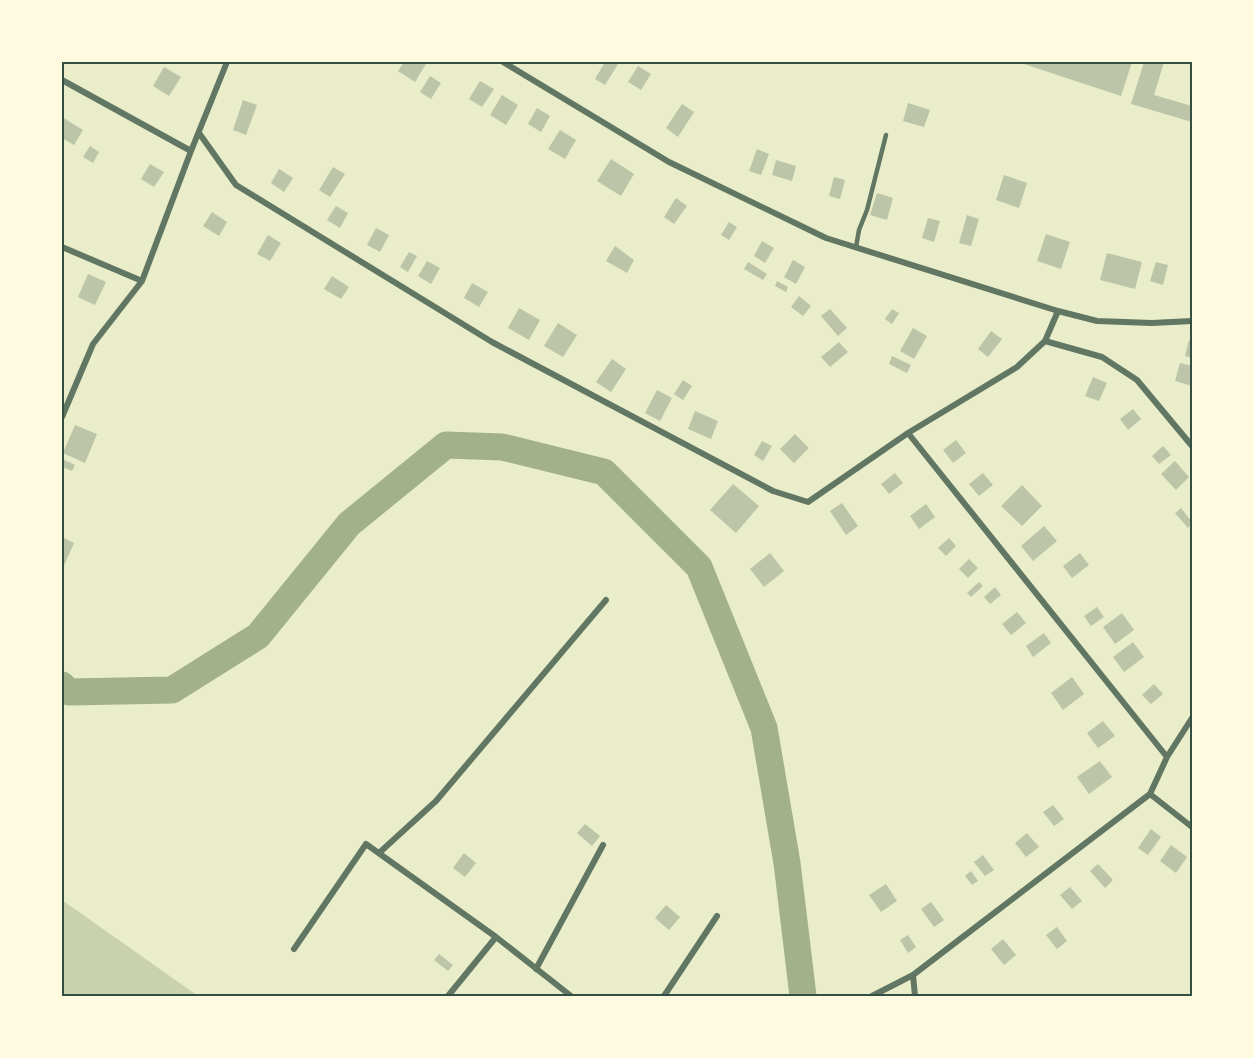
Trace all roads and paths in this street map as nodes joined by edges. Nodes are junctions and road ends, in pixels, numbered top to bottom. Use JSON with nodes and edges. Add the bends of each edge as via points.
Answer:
{"nodes":[{"id":1,"x":227,"y":62,"type":"edge"},
{"id":2,"x":503,"y":62,"type":"edge"},
{"id":3,"x":62,"y":80,"type":"edge"},
{"id":4,"x":199,"y":133,"type":"junction"},
{"id":5,"x":886,"y":135,"type":"dead end"},
{"id":6,"x":191,"y":150,"type":"junction"},
{"id":7,"x":62,"y":247,"type":"edge"},
{"id":8,"x":856,"y":247,"type":"junction"},
{"id":9,"x":142,"y":281,"type":"junction"},
{"id":10,"x":1058,"y":311,"type":"junction"},
{"id":11,"x":1192,"y":321,"type":"edge"},
{"id":12,"x":1045,"y":341,"type":"junction"},
{"id":13,"x":62,"y":417,"type":"edge"},
{"id":14,"x":908,"y":433,"type":"junction"},
{"id":15,"x":1192,"y":446,"type":"edge"},
{"id":16,"x":606,"y":600,"type":"dead end"},
{"id":17,"x":1192,"y":717,"type":"edge"},
{"id":18,"x":1167,"y":757,"type":"junction"},
{"id":19,"x":1150,"y":794,"type":"junction"},
{"id":20,"x":1192,"y":827,"type":"edge"},
{"id":21,"x":603,"y":845,"type":"dead end"},
{"id":22,"x":379,"y":853,"type":"junction"},
{"id":23,"x":717,"y":916,"type":"dead end"},
{"id":24,"x":496,"y":937,"type":"junction"},
{"id":25,"x":294,"y":949,"type":"dead end"},
{"id":26,"x":536,"y":969,"type":"junction"},
{"id":27,"x":913,"y":975,"type":"junction"},
{"id":28,"x":448,"y":996,"type":"edge"},
{"id":29,"x":571,"y":996,"type":"edge"},
{"id":30,"x":664,"y":996,"type":"edge"},
{"id":31,"x":872,"y":996,"type":"edge"},
{"id":32,"x":915,"y":996,"type":"edge"}],
"edges":[{"from":1,"to":4,"type":"street"},
{"from":2,"to":8,"type":"street","via":[[669,162],[826,238]]},
{"from":3,"to":6,"type":"street"},
{"from":4,"to":6,"type":"street"},
{"from":4,"to":14,"type":"street","via":[[236,185],[492,342],[773,491],[808,502]]},
{"from":5,"to":8,"type":"lane"},
{"from":6,"to":9,"type":"street"},
{"from":7,"to":9,"type":"street"},
{"from":8,"to":10,"type":"street"},
{"from":9,"to":13,"type":"street","via":[[93,344]]},
{"from":10,"to":11,"type":"street","via":[[1097,321]]},
{"from":10,"to":12,"type":"street"},
{"from":12,"to":14,"type":"street","via":[[1008,372]]},
{"from":12,"to":15,"type":"street","via":[[1102,357],[1137,380]]},
{"from":14,"to":18,"type":"street"},
{"from":16,"to":22,"type":"street","via":[[436,801]]},
{"from":17,"to":18,"type":"street"},
{"from":18,"to":19,"type":"street"},
{"from":19,"to":20,"type":"street"},
{"from":19,"to":27,"type":"street"},
{"from":21,"to":26,"type":"street"},
{"from":22,"to":24,"type":"street"},
{"from":22,"to":25,"type":"street","via":[[366,844]]},
{"from":23,"to":30,"type":"street"},
{"from":24,"to":26,"type":"street"},
{"from":24,"to":28,"type":"street"},
{"from":26,"to":29,"type":"street"},
{"from":27,"to":31,"type":"street"},
{"from":27,"to":32,"type":"street"}]}
